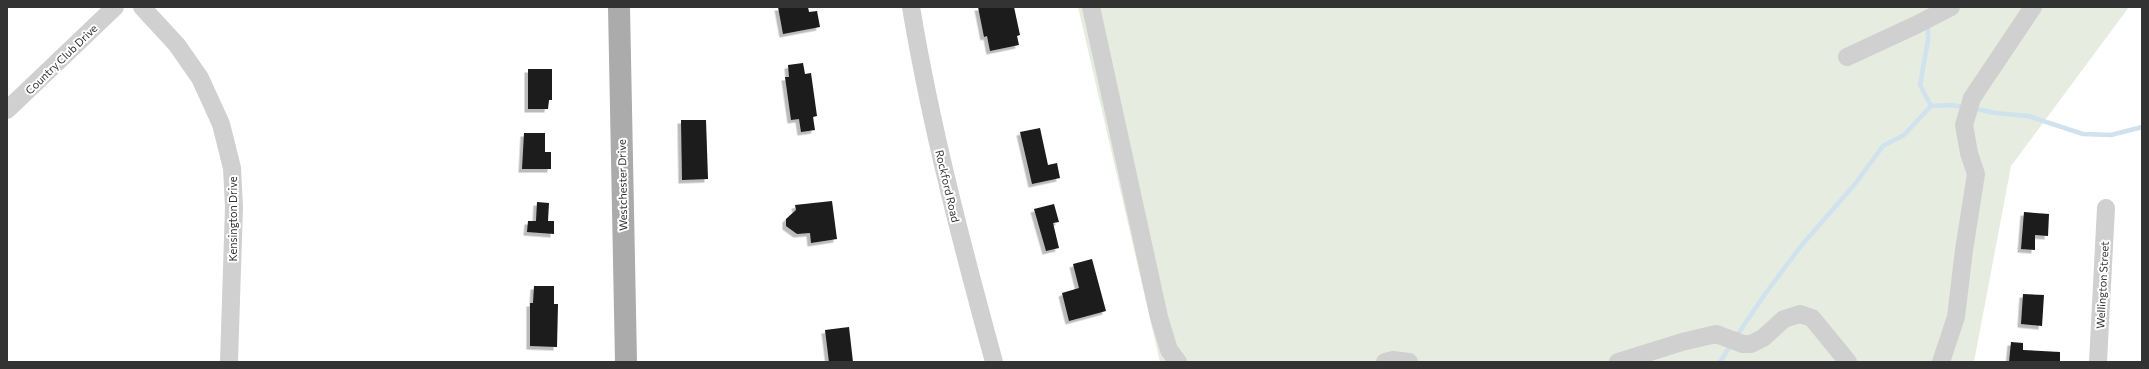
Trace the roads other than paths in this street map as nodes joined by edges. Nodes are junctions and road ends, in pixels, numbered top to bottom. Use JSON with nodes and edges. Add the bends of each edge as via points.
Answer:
{"nodes":[{"id":1,"x":115,"y":7,"type":"edge"},
{"id":2,"x":142,"y":7,"type":"edge"},
{"id":3,"x":619,"y":7,"type":"edge"},
{"id":4,"x":911,"y":7,"type":"edge"},
{"id":5,"x":1091,"y":7,"type":"edge"},
{"id":6,"x":2033,"y":7,"type":"edge"},
{"id":7,"x":1946,"y":10,"type":"edge"},
{"id":8,"x":1847,"y":57,"type":"dead end"},
{"id":9,"x":7,"y":110,"type":"edge"},
{"id":10,"x":2106,"y":208,"type":"dead end"},
{"id":11,"x":229,"y":362,"type":"edge"},
{"id":12,"x":626,"y":362,"type":"edge"},
{"id":13,"x":994,"y":362,"type":"edge"},
{"id":14,"x":1178,"y":362,"type":"edge"},
{"id":15,"x":1385,"y":362,"type":"edge"},
{"id":16,"x":1409,"y":362,"type":"edge"},
{"id":17,"x":1618,"y":362,"type":"edge"},
{"id":18,"x":1848,"y":362,"type":"edge"},
{"id":19,"x":1941,"y":362,"type":"edge"},
{"id":20,"x":2098,"y":362,"type":"edge"}],
"edges":[{"from":1,"to":9,"type":"street","name":"Country Club Drive"},
{"from":2,"to":11,"type":"street","name":"Kensington Drive","via":[[177,45],[200,78],[221,124],[232,168],[234,207]]},
{"from":3,"to":12,"type":"main road","name":"Westchester Drive"},
{"from":4,"to":13,"type":"street","name":"Rockford Road","via":[[955,220]]},
{"from":5,"to":14,"type":"street","via":[[1159,317],[1169,350]]},
{"from":6,"to":19,"type":"street","via":[[1972,98],[1966,118],[1965,132],[1976,174],[1956,317]]},
{"from":7,"to":8,"type":"street"},
{"from":10,"to":20,"type":"street","name":"Wellington Street"},
{"from":15,"to":16,"type":"street"},
{"from":17,"to":18,"type":"street","via":[[1716,334],[1743,344],[1751,344],[1763,338],[1784,320],[1800,314],[1812,318]]}]}
